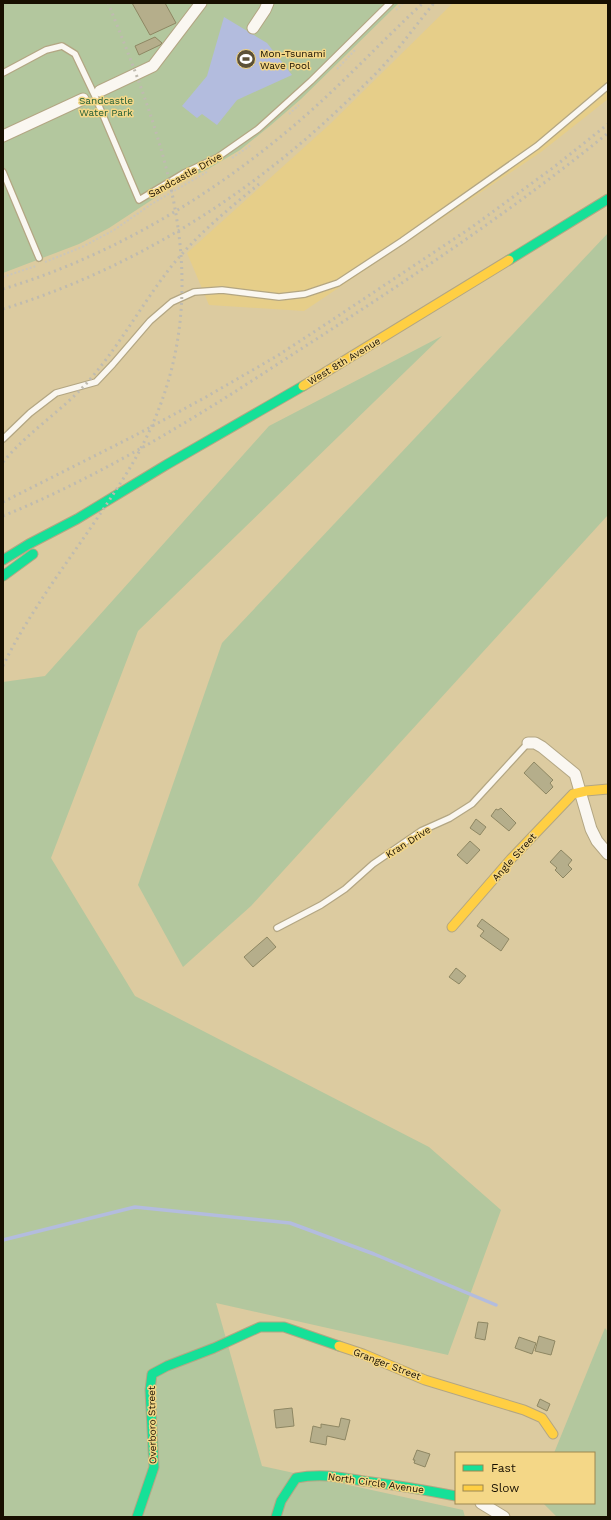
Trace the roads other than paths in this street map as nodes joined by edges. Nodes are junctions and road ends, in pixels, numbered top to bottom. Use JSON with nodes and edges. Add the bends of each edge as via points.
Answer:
{"nodes":[{"id":1,"x":200,"y":3,"type":"edge"},
{"id":2,"x":268,"y":3,"type":"edge"},
{"id":3,"x":390,"y":3,"type":"edge"},
{"id":4,"x":253,"y":28,"type":"dead end"},
{"id":5,"x":3,"y":73,"type":"edge"},
{"id":6,"x":608,"y":86,"type":"edge"},
{"id":7,"x":100,"y":91,"type":"dead end"},
{"id":8,"x":82,"y":99,"type":"dead end"},
{"id":9,"x":3,"y":136,"type":"edge"},
{"id":10,"x":3,"y":172,"type":"edge"},
{"id":11,"x":608,"y":200,"type":"edge"},
{"id":12,"x":39,"y":258,"type":"dead end"},
{"id":13,"x":3,"y":439,"type":"edge"},
{"id":14,"x":77,"y":519,"type":"junction"},
{"id":15,"x":3,"y":560,"type":"edge"},
{"id":16,"x":3,"y":576,"type":"edge"},
{"id":17,"x":528,"y":743,"type":"joint"},
{"id":18,"x":608,"y":789,"type":"edge"},
{"id":19,"x":580,"y":791,"type":"junction"},
{"id":20,"x":608,"y":854,"type":"edge"},
{"id":21,"x":452,"y":927,"type":"dead end"},
{"id":22,"x":276,"y":928,"type":"dead end"},
{"id":23,"x":214,"y":1348,"type":"joint"},
{"id":24,"x":553,"y":1434,"type":"dead end"},
{"id":25,"x":455,"y":1496,"type":"edge"},
{"id":26,"x":483,"y":1504,"type":"edge"},
{"id":27,"x":504,"y":1516,"type":"edge"},
{"id":28,"x":137,"y":1517,"type":"edge"},
{"id":29,"x":276,"y":1517,"type":"edge"}],
"edges":[{"from":1,"to":7,"type":"street","via":[[153,66]]},
{"from":2,"to":4,"type":"street"},
{"from":3,"to":5,"type":"lane","name":"Sandcastle Drive","via":[[311,81],[258,128],[218,158],[184,173],[139,200],[75,54],[62,46],[46,50]]},
{"from":6,"to":13,"type":"lane","via":[[537,146],[338,283],[306,294],[279,297],[222,290],[194,292],[172,302],[150,321],[96,382],[56,393]]},
{"from":8,"to":9,"type":"street"},
{"from":10,"to":12,"type":"lane"},
{"from":11,"to":14,"type":"street","name":"West 8th Avenue","via":[[330,370]]},
{"from":14,"to":15,"type":"street"},
{"from":14,"to":16,"type":"street"},
{"from":17,"to":19,"type":"street","via":[[542,747],[575,774]]},
{"from":17,"to":22,"type":"lane","name":"Kran Drive","via":[[472,804],[450,818],[421,830],[373,864],[339,893]]},
{"from":18,"to":19,"type":"street"},
{"from":19,"to":20,"type":"street","via":[[591,829]]},
{"from":19,"to":21,"type":"street","name":"Angle Street","via":[[573,794],[511,859]]},
{"from":23,"to":24,"type":"street","name":"Granger Street","via":[[260,1327],[284,1327],[363,1354],[425,1380],[524,1410],[542,1418]]},
{"from":23,"to":28,"type":"street","name":"Overboro Street","via":[[152,1374],[150,1390],[154,1467]]},
{"from":25,"to":29,"type":"street","name":"North Circle Avenue","via":[[312,1475],[296,1478],[281,1501]]},
{"from":26,"to":27,"type":"street"}]}
